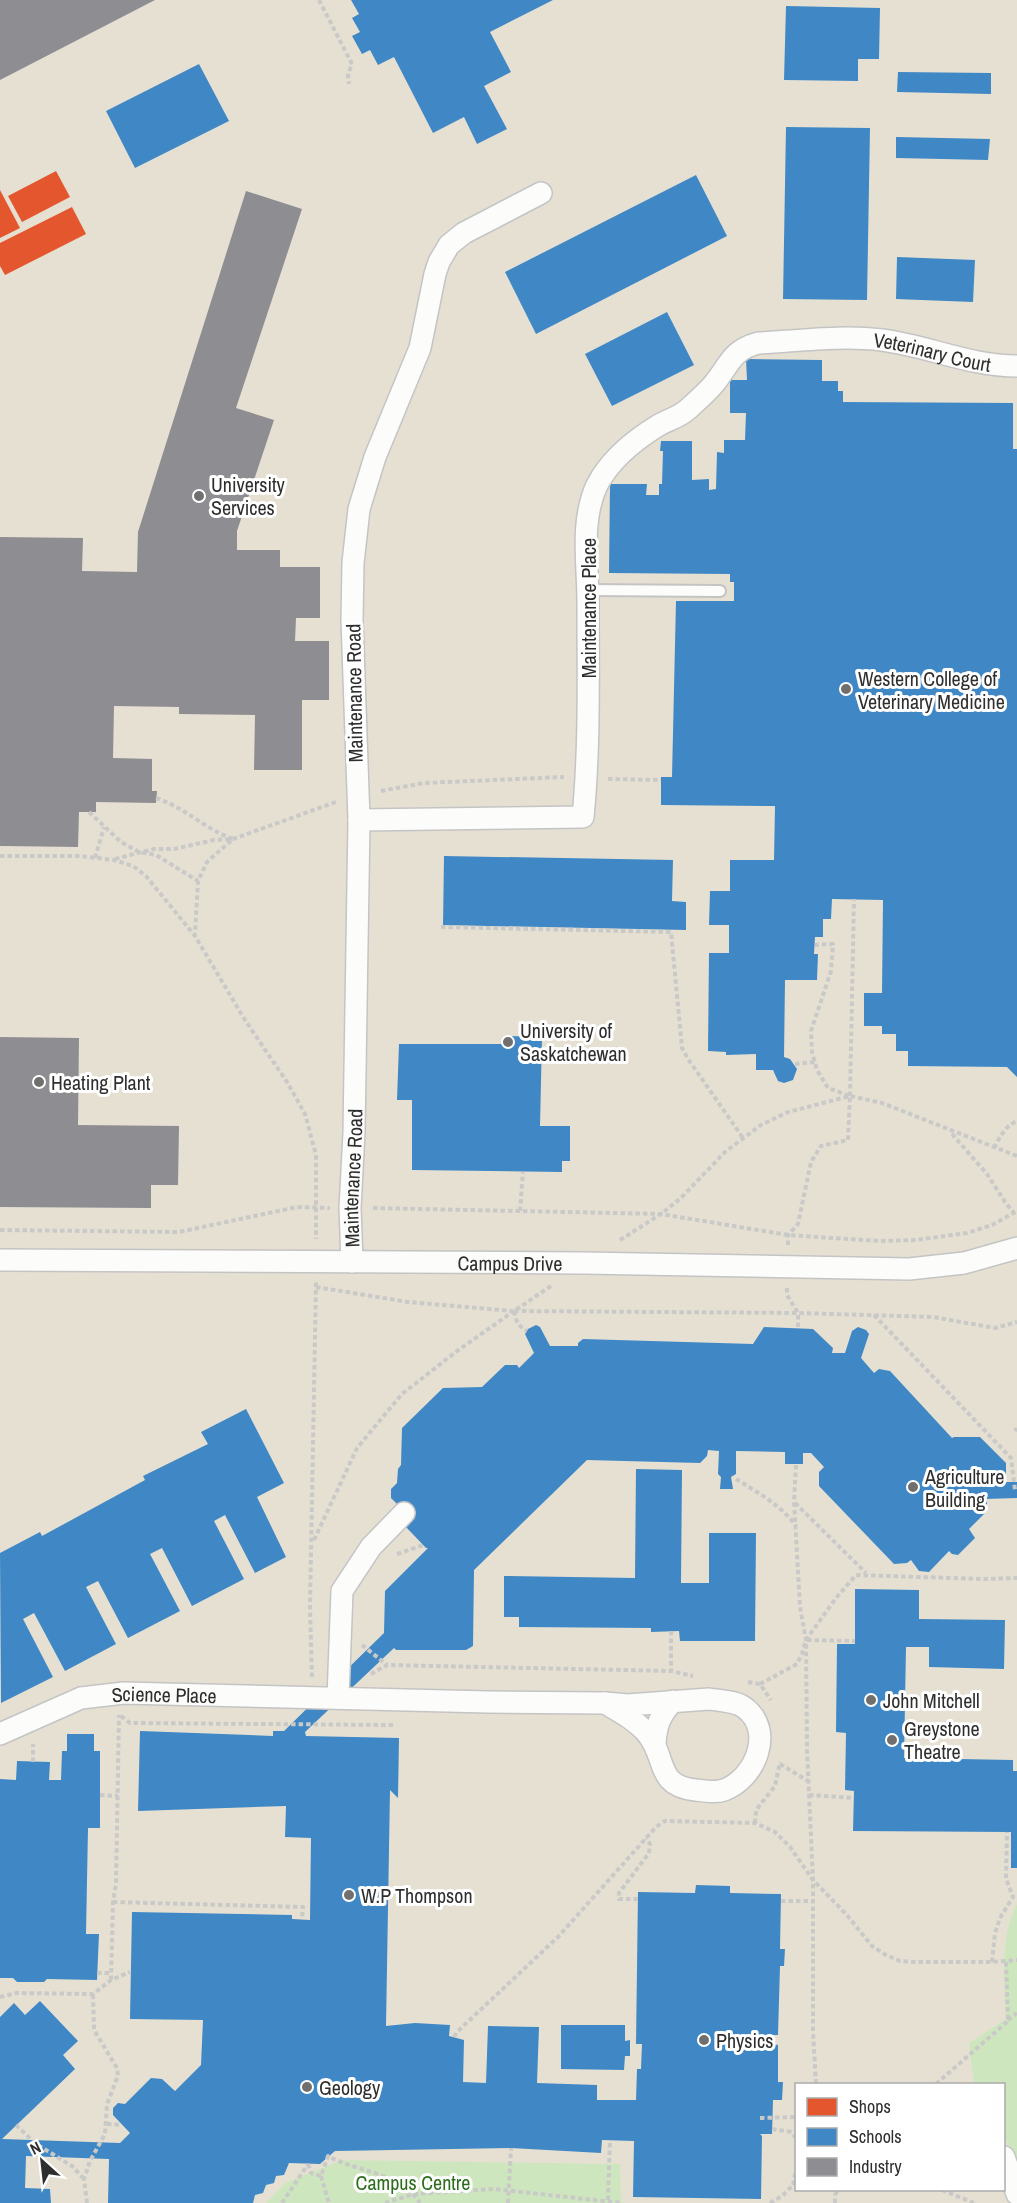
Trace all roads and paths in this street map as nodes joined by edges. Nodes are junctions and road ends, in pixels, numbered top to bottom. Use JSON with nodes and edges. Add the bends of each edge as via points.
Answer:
{"nodes":[{"id":1,"x":319,"y":0,"type":"edge"},
{"id":2,"x":349,"y":84,"type":"dead end"},
{"id":3,"x":541,"y":194,"type":"dead end"},
{"id":4,"x":847,"y":338,"type":"joint"},
{"id":5,"x":1017,"y":366,"type":"edge"},
{"id":6,"x":588,"y":590,"type":"junction"},
{"id":7,"x":720,"y":591,"type":"dead end"},
{"id":8,"x":156,"y":798,"type":"dead end"},
{"id":9,"x":88,"y":812,"type":"dead end"},
{"id":10,"x":359,"y":820,"type":"junction"},
{"id":11,"x":104,"y":827,"type":"junction"},
{"id":12,"x":0,"y":856,"type":"edge"},
{"id":13,"x":94,"y":858,"type":"junction"},
{"id":14,"x":198,"y":881,"type":"junction"},
{"id":15,"x":854,"y":899,"type":"dead end"},
{"id":16,"x":441,"y":927,"type":"dead end"},
{"id":17,"x":195,"y":936,"type":"junction"},
{"id":18,"x":815,"y":945,"type":"dead end"},
{"id":19,"x":815,"y":1062,"type":"junction"},
{"id":20,"x":795,"y":1064,"type":"dead end"},
{"id":21,"x":850,"y":1096,"type":"junction"},
{"id":22,"x":1017,"y":1121,"type":"edge"},
{"id":23,"x":950,"y":1131,"type":"junction"},
{"id":24,"x":743,"y":1138,"type":"junction"},
{"id":25,"x":994,"y":1148,"type":"junction"},
{"id":26,"x":1017,"y":1156,"type":"edge"},
{"id":27,"x":523,"y":1172,"type":"dead end"},
{"id":28,"x":316,"y":1207,"type":"junction"},
{"id":29,"x":350,"y":1208,"type":"junction"},
{"id":30,"x":520,"y":1211,"type":"junction"},
{"id":31,"x":1016,"y":1212,"type":"edge"},
{"id":32,"x":661,"y":1214,"type":"junction"},
{"id":33,"x":0,"y":1230,"type":"edge"},
{"id":34,"x":788,"y":1235,"type":"junction"},
{"id":35,"x":1017,"y":1248,"type":"edge"},
{"id":36,"x":0,"y":1260,"type":"edge"},
{"id":37,"x":316,"y":1262,"type":"junction"},
{"id":38,"x":352,"y":1262,"type":"junction"},
{"id":39,"x":584,"y":1263,"type":"junction"},
{"id":40,"x":316,"y":1287,"type":"junction"},
{"id":41,"x":514,"y":1311,"type":"junction"},
{"id":42,"x":874,"y":1316,"type":"junction"},
{"id":43,"x":1017,"y":1322,"type":"edge"},
{"id":44,"x":527,"y":1331,"type":"dead end"},
{"id":45,"x":796,"y":1465,"type":"dead end"},
{"id":46,"x":736,"y":1479,"type":"dead end"},
{"id":47,"x":1017,"y":1490,"type":"edge"},
{"id":48,"x":794,"y":1502,"type":"junction"},
{"id":49,"x":404,"y":1513,"type":"dead end"},
{"id":50,"x":797,"y":1528,"type":"junction"},
{"id":51,"x":312,"y":1544,"type":"junction"},
{"id":52,"x":867,"y":1574,"type":"junction"},
{"id":53,"x":1017,"y":1578,"type":"edge"},
{"id":54,"x":671,"y":1631,"type":"dead end"},
{"id":55,"x":806,"y":1640,"type":"junction"},
{"id":56,"x":855,"y":1641,"type":"dead end"},
{"id":57,"x":672,"y":1671,"type":"dead end"},
{"id":58,"x":760,"y":1684,"type":"dead end"},
{"id":59,"x":314,"y":1698,"type":"junction"},
{"id":60,"x":338,"y":1698,"type":"junction"},
{"id":61,"x":673,"y":1701,"type":"junction"},
{"id":62,"x":605,"y":1703,"type":"junction"},
{"id":63,"x":108,"y":1713,"type":"dead end"},
{"id":64,"x":119,"y":1714,"type":"junction"},
{"id":65,"x":316,"y":1725,"type":"junction"},
{"id":66,"x":394,"y":1725,"type":"dead end"},
{"id":67,"x":0,"y":1734,"type":"edge"},
{"id":68,"x":25,"y":1742,"type":"dead end"},
{"id":69,"x":655,"y":1744,"type":"junction"},
{"id":70,"x":33,"y":1762,"type":"dead end"},
{"id":71,"x":780,"y":1764,"type":"dead end"},
{"id":72,"x":808,"y":1781,"type":"junction"},
{"id":73,"x":100,"y":1795,"type":"dead end"},
{"id":74,"x":809,"y":1795,"type":"junction"},
{"id":75,"x":118,"y":1796,"type":"junction"},
{"id":76,"x":854,"y":1798,"type":"dead end"},
{"id":77,"x":1006,"y":1832,"type":"dead end"},
{"id":78,"x":646,"y":1839,"type":"junction"},
{"id":79,"x":813,"y":1880,"type":"junction"},
{"id":80,"x":1015,"y":1896,"type":"edge"},
{"id":81,"x":638,"y":1899,"type":"dead end"},
{"id":82,"x":781,"y":1901,"type":"dead end"},
{"id":83,"x":813,"y":1901,"type":"junction"},
{"id":84,"x":113,"y":1902,"type":"junction"},
{"id":85,"x":302,"y":1919,"type":"dead end"},
{"id":86,"x":1017,"y":1960,"type":"edge"},
{"id":87,"x":1006,"y":1961,"type":"junction"},
{"id":88,"x":992,"y":1962,"type":"junction"},
{"id":89,"x":97,"y":1972,"type":"dead end"},
{"id":90,"x":130,"y":1972,"type":"dead end"},
{"id":91,"x":111,"y":1973,"type":"junction"},
{"id":92,"x":111,"y":1980,"type":"junction"},
{"id":93,"x":93,"y":1994,"type":"junction"},
{"id":94,"x":0,"y":1998,"type":"edge"},
{"id":95,"x":1017,"y":2013,"type":"edge"},
{"id":96,"x":1008,"y":2021,"type":"junction"},
{"id":97,"x":454,"y":2037,"type":"dead end"},
{"id":98,"x":816,"y":2083,"type":"edge"},
{"id":99,"x":938,"y":2083,"type":"edge"},
{"id":100,"x":795,"y":2117,"type":"edge"},
{"id":101,"x":760,"y":2118,"type":"dead end"},
{"id":102,"x":107,"y":2124,"type":"junction"},
{"id":103,"x":16,"y":2125,"type":"dead end"},
{"id":104,"x":122,"y":2125,"type":"dead end"},
{"id":105,"x":772,"y":2129,"type":"dead end"},
{"id":106,"x":795,"y":2137,"type":"edge"},
{"id":107,"x":610,"y":2140,"type":"dead end"},
{"id":108,"x":511,"y":2148,"type":"dead end"},
{"id":109,"x":1005,"y":2160,"type":"edge"},
{"id":110,"x":321,"y":2176,"type":"junction"},
{"id":111,"x":84,"y":2179,"type":"junction"},
{"id":112,"x":795,"y":2184,"type":"edge"},
{"id":113,"x":509,"y":2190,"type":"junction"},
{"id":114,"x":944,"y":2191,"type":"edge"},
{"id":115,"x":414,"y":2194,"type":"junction"},
{"id":116,"x":1017,"y":2195,"type":"edge"},
{"id":117,"x":608,"y":2200,"type":"junction"},
{"id":118,"x":87,"y":2203,"type":"edge"},
{"id":119,"x":282,"y":2203,"type":"edge"},
{"id":120,"x":329,"y":2203,"type":"edge"},
{"id":121,"x":385,"y":2203,"type":"edge"},
{"id":122,"x":420,"y":2203,"type":"edge"},
{"id":123,"x":508,"y":2203,"type":"edge"},
{"id":124,"x":622,"y":2203,"type":"edge"},
{"id":125,"x":770,"y":2203,"type":"edge"},
{"id":126,"x":974,"y":2203,"type":"edge"}],
"edges":[{"from":1,"to":2,"type":"path","via":[[352,64]]},
{"from":3,"to":10,"type":"street","name":"Maintenance Road","via":[[473,228],[449,245],[435,274],[420,348],[361,497],[353,563],[352,620]]},
{"from":4,"to":5,"type":"street","name":"Veterinary Court","via":[[881,340],[977,363]]},
{"from":4,"to":6,"type":"street","name":"Maintenance Place","via":[[744,347],[731,358],[713,385],[683,413],[634,442],[615,460],[598,485],[589,513]]},
{"from":6,"to":7,"type":"lane"},
{"from":6,"to":10,"type":"street","name":"Maintenance Place","via":[[584,817]]},
{"from":8,"to":14,"type":"path","via":[[233,839],[207,862]]},
{"from":9,"to":11,"type":"path"},
{"from":10,"to":29,"type":"street","name":"Maintenance Road"},
{"from":11,"to":13,"type":"path"},
{"from":11,"to":14,"type":"path","via":[[139,852],[156,855]]},
{"from":12,"to":13,"type":"path"},
{"from":13,"to":17,"type":"path","via":[[133,866],[146,876]]},
{"from":14,"to":17,"type":"path"},
{"from":15,"to":21,"type":"path"},
{"from":16,"to":24,"type":"path","via":[[671,932],[682,1048]]},
{"from":17,"to":28,"type":"path","via":[[305,1114],[316,1155]]},
{"from":18,"to":19,"type":"path","via":[[833,944],[831,971],[811,1031]]},
{"from":19,"to":20,"type":"path"},
{"from":19,"to":21,"type":"path","via":[[828,1088]]},
{"from":21,"to":23,"type":"path","via":[[891,1107]]},
{"from":21,"to":24,"type":"path","via":[[788,1112]]},
{"from":21,"to":34,"type":"path","via":[[848,1140],[821,1146],[811,1162],[798,1224]]},
{"from":22,"to":25,"type":"path","via":[[1001,1134]]},
{"from":23,"to":25,"type":"path"},
{"from":23,"to":31,"type":"path"},
{"from":24,"to":32,"type":"path"},
{"from":25,"to":26,"type":"path"},
{"from":27,"to":30,"type":"path"},
{"from":28,"to":29,"type":"path"},
{"from":28,"to":33,"type":"path","via":[[297,1207],[179,1232]]},
{"from":28,"to":37,"type":"path"},
{"from":29,"to":30,"type":"path"},
{"from":29,"to":38,"type":"street","name":"Maintenance Road"},
{"from":30,"to":32,"type":"path"},
{"from":31,"to":34,"type":"path","via":[[967,1233],[916,1240]]},
{"from":32,"to":34,"type":"path"},
{"from":32,"to":39,"type":"path"},
{"from":35,"to":39,"type":"street","name":"Campus Drive","via":[[964,1263],[909,1269]]},
{"from":36,"to":37,"type":"street","name":"Campus Drive"},
{"from":37,"to":38,"type":"street","name":"Campus Drive"},
{"from":37,"to":40,"type":"path"},
{"from":38,"to":39,"type":"street","name":"Campus Drive"},
{"from":39,"to":41,"type":"path"},
{"from":40,"to":41,"type":"path","via":[[408,1302]]},
{"from":40,"to":51,"type":"path"},
{"from":41,"to":42,"type":"path"},
{"from":41,"to":44,"type":"path","via":[[519,1327]]},
{"from":41,"to":51,"type":"path","via":[[402,1394],[357,1448]]},
{"from":42,"to":43,"type":"path","via":[[933,1317],[995,1328]]},
{"from":42,"to":47,"type":"path","via":[[1011,1458]]},
{"from":45,"to":48,"type":"path"},
{"from":46,"to":50,"type":"path","via":[[789,1516]]},
{"from":48,"to":50,"type":"path"},
{"from":48,"to":52,"type":"path"},
{"from":49,"to":60,"type":"street","via":[[371,1547],[342,1591]]},
{"from":50,"to":55,"type":"path","via":[[800,1607]]},
{"from":51,"to":59,"type":"path"},
{"from":52,"to":53,"type":"path"},
{"from":52,"to":55,"type":"path","via":[[856,1575],[849,1581]]},
{"from":54,"to":57,"type":"path"},
{"from":55,"to":56,"type":"path"},
{"from":55,"to":58,"type":"path","via":[[797,1664]]},
{"from":55,"to":72,"type":"path"},
{"from":59,"to":60,"type":"street","name":"Science Place"},
{"from":59,"to":65,"type":"path"},
{"from":59,"to":67,"type":"street","name":"Science Place","via":[[124,1693],[81,1698]]},
{"from":60,"to":62,"type":"street","name":"Science Place"},
{"from":61,"to":62,"type":"street","name":"Science Place"},
{"from":61,"to":69,"type":"street","via":[[662,1713]]},
{"from":61,"to":69,"type":"street","name":"Science Place","via":[[710,1699],[743,1707],[756,1721],[759,1755],[746,1775],[723,1790],[683,1789],[671,1782],[663,1770]]},
{"from":62,"to":69,"type":"street","name":"Science Place","via":[[631,1718]]},
{"from":63,"to":64,"type":"path"},
{"from":64,"to":65,"type":"path","via":[[130,1723]]},
{"from":64,"to":75,"type":"path"},
{"from":65,"to":66,"type":"path"},
{"from":68,"to":70,"type":"path","via":[[33,1737]]},
{"from":71,"to":72,"type":"path"},
{"from":72,"to":74,"type":"path"},
{"from":73,"to":75,"type":"path"},
{"from":74,"to":76,"type":"path"},
{"from":74,"to":79,"type":"path"},
{"from":75,"to":84,"type":"path"},
{"from":77,"to":80,"type":"path","via":[[1006,1879]]},
{"from":78,"to":79,"type":"path","via":[[665,1821],[755,1823],[775,1832]]},
{"from":78,"to":81,"type":"path","via":[[649,1853],[619,1893],[619,1899]]},
{"from":78,"to":97,"type":"path","via":[[558,1937]]},
{"from":79,"to":83,"type":"path"},
{"from":79,"to":88,"type":"path","via":[[872,1946],[886,1955],[917,1962]]},
{"from":80,"to":88,"type":"path","via":[[1000,1918]]},
{"from":82,"to":83,"type":"path"},
{"from":83,"to":98,"type":"path"},
{"from":84,"to":85,"type":"path","via":[[303,1908]]},
{"from":84,"to":91,"type":"path"},
{"from":86,"to":87,"type":"path"},
{"from":87,"to":88,"type":"path"},
{"from":87,"to":96,"type":"path"},
{"from":89,"to":91,"type":"path"},
{"from":90,"to":92,"type":"path"},
{"from":91,"to":92,"type":"path"},
{"from":92,"to":93,"type":"path"},
{"from":93,"to":94,"type":"path","via":[[17,1994]]},
{"from":93,"to":102,"type":"path","via":[[94,2030],[118,2076],[107,2104]]},
{"from":95,"to":96,"type":"path"},
{"from":96,"to":99,"type":"path"},
{"from":100,"to":101,"type":"path"},
{"from":102,"to":104,"type":"path"},
{"from":102,"to":111,"type":"path"},
{"from":103,"to":111,"type":"path"},
{"from":105,"to":106,"type":"path","via":[[791,2132]]},
{"from":107,"to":117,"type":"path"},
{"from":108,"to":113,"type":"path"},
{"from":109,"to":116,"type":"street"},
{"from":110,"to":115,"type":"path","via":[[328,2156],[404,2185]]},
{"from":110,"to":119,"type":"path","via":[[311,2173],[308,2164]]},
{"from":110,"to":120,"type":"path"},
{"from":111,"to":118,"type":"path"},
{"from":112,"to":125,"type":"path"},
{"from":113,"to":115,"type":"path"},
{"from":113,"to":117,"type":"path"},
{"from":113,"to":123,"type":"path"},
{"from":114,"to":126,"type":"path"},
{"from":115,"to":121,"type":"path"},
{"from":115,"to":122,"type":"path"},
{"from":117,"to":124,"type":"path"}]}
